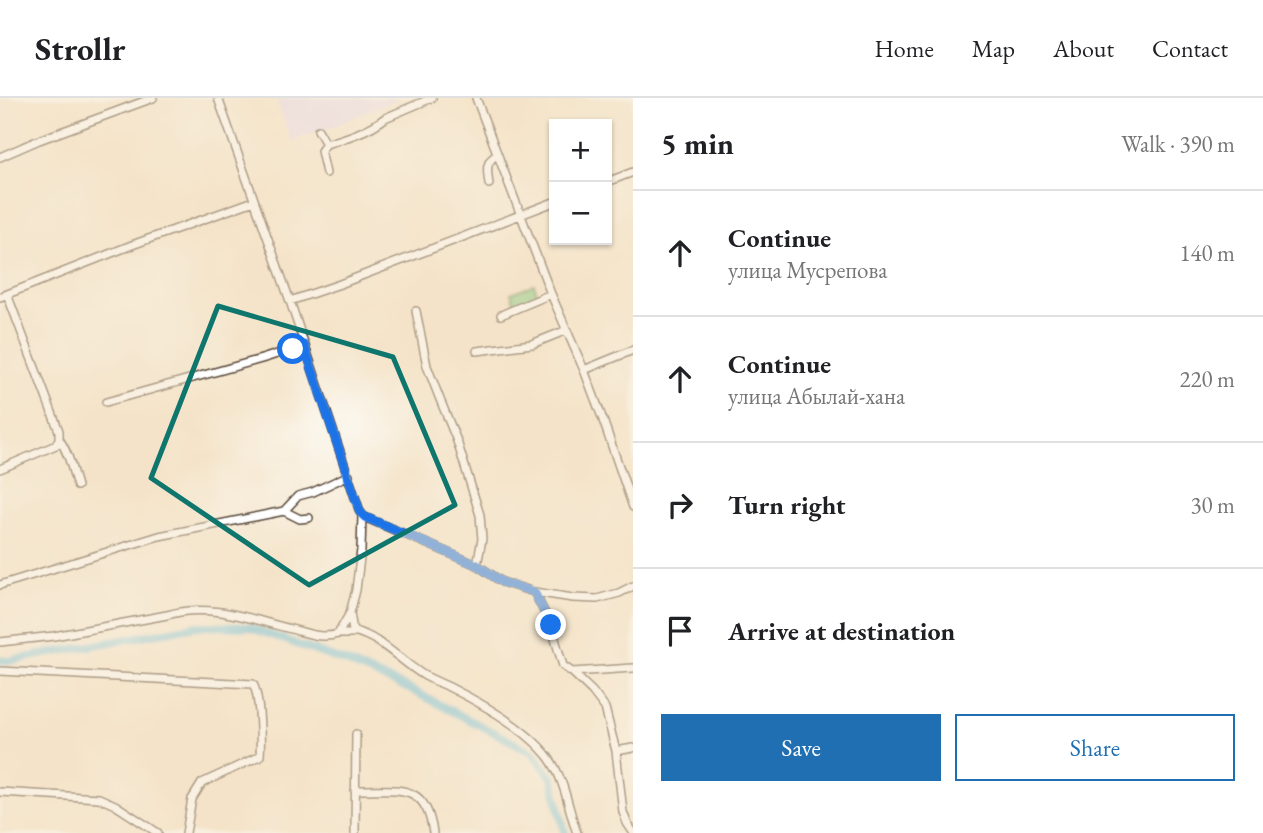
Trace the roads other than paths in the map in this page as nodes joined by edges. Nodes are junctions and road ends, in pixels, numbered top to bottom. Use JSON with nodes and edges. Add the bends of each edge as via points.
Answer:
{"nodes":[{"id":1,"x":153,"y":98,"type":"edge"},
{"id":2,"x":218,"y":98,"type":"edge"},
{"id":3,"x":432,"y":98,"type":"edge"},
{"id":4,"x":476,"y":98,"type":"edge"},
{"id":5,"x":318,"y":130,"type":"dead end"},
{"id":6,"x":326,"y":144,"type":"junction"},
{"id":7,"x":498,"y":155,"type":"junction"},
{"id":8,"x":0,"y":157,"type":"edge"},
{"id":9,"x":633,"y":172,"type":"edge"},
{"id":10,"x":327,"y":173,"type":"dead end"},
{"id":11,"x":612,"y":180,"type":"edge"},
{"id":12,"x":489,"y":184,"type":"dead end"},
{"id":13,"x":254,"y":201,"type":"junction"},
{"id":14,"x":549,"y":204,"type":"edge"},
{"id":15,"x":520,"y":216,"type":"junction"},
{"id":16,"x":3,"y":295,"type":"edge"},
{"id":17,"x":551,"y":295,"type":"junction"},
{"id":18,"x":289,"y":301,"type":"junction"},
{"id":19,"x":416,"y":311,"type":"dead end"},
{"id":20,"x":501,"y":315,"type":"dead end"},
{"id":21,"x":567,"y":330,"type":"junction"},
{"id":22,"x":304,"y":345,"type":"junction"},
{"id":23,"x":633,"y":350,"type":"edge"},
{"id":24,"x":477,"y":351,"type":"dead end"},
{"id":25,"x":584,"y":370,"type":"junction"},
{"id":26,"x":106,"y":402,"type":"dead end"},
{"id":27,"x":59,"y":439,"type":"junction"},
{"id":28,"x":0,"y":469,"type":"edge"},
{"id":29,"x":349,"y":475,"type":"junction"},
{"id":30,"x":77,"y":486,"type":"dead end"},
{"id":31,"x":633,"y":507,"type":"edge"},
{"id":32,"x":284,"y":511,"type":"junction"},
{"id":33,"x":362,"y":514,"type":"junction"},
{"id":34,"x":309,"y":518,"type":"dead end"},
{"id":35,"x":477,"y":565,"type":"junction"},
{"id":36,"x":0,"y":585,"type":"edge"},
{"id":37,"x":633,"y":586,"type":"edge"},
{"id":38,"x":534,"y":592,"type":"junction"},
{"id":39,"x":350,"y":613,"type":"junction"},
{"id":40,"x":353,"y":631,"type":"junction"},
{"id":41,"x":338,"y":634,"type":"junction"},
{"id":42,"x":0,"y":642,"type":"edge"},
{"id":43,"x":633,"y":668,"type":"edge"},
{"id":44,"x":0,"y":671,"type":"edge"},
{"id":45,"x":572,"y":672,"type":"junction"},
{"id":46,"x":356,"y":734,"type":"dead end"},
{"id":47,"x":633,"y":748,"type":"edge"},
{"id":48,"x":616,"y":751,"type":"junction"},
{"id":49,"x":355,"y":790,"type":"junction"},
{"id":50,"x":0,"y":792,"type":"edge"},
{"id":51,"x":633,"y":832,"type":"edge"},
{"id":52,"x":158,"y":833,"type":"edge"},
{"id":53,"x":186,"y":833,"type":"edge"},
{"id":54,"x":355,"y":833,"type":"edge"},
{"id":55,"x":433,"y":833,"type":"edge"},
{"id":56,"x":577,"y":833,"type":"edge"}],
"edges":[{"from":1,"to":8,"type":"street"},
{"from":2,"to":13,"type":"street"},
{"from":3,"to":6,"type":"street"},
{"from":4,"to":7,"type":"street"},
{"from":5,"to":6,"type":"street"},
{"from":6,"to":10,"type":"street","via":[[321,151]]},
{"from":7,"to":12,"type":"street","via":[[488,162]]},
{"from":7,"to":15,"type":"street"},
{"from":9,"to":11,"type":"street"},
{"from":13,"to":16,"type":"street"},
{"from":13,"to":18,"type":"street"},
{"from":14,"to":15,"type":"street"},
{"from":15,"to":17,"type":"street"},
{"from":15,"to":18,"type":"street"},
{"from":16,"to":27,"type":"street"},
{"from":17,"to":20,"type":"street"},
{"from":17,"to":21,"type":"street"},
{"from":18,"to":22,"type":"street"},
{"from":19,"to":35,"type":"street","via":[[428,366],[480,515]]},
{"from":21,"to":24,"type":"street","via":[[532,344]]},
{"from":21,"to":25,"type":"street"},
{"from":22,"to":26,"type":"street"},
{"from":22,"to":29,"type":"street"},
{"from":23,"to":25,"type":"street"},
{"from":25,"to":31,"type":"street"},
{"from":27,"to":28,"type":"street"},
{"from":27,"to":30,"type":"street"},
{"from":29,"to":32,"type":"street","via":[[298,496]]},
{"from":29,"to":33,"type":"street"},
{"from":32,"to":34,"type":"street"},
{"from":32,"to":36,"type":"street","via":[[159,537]]},
{"from":33,"to":35,"type":"street"},
{"from":33,"to":39,"type":"street"},
{"from":35,"to":38,"type":"street","via":[[502,582]]},
{"from":37,"to":38,"type":"street","via":[[597,599]]},
{"from":38,"to":45,"type":"street","via":[[551,625],[563,666]]},
{"from":39,"to":40,"type":"street"},
{"from":39,"to":41,"type":"street"},
{"from":40,"to":41,"type":"street"},
{"from":40,"to":56,"type":"street","via":[[373,638],[425,676],[530,738],[555,768]]},
{"from":41,"to":42,"type":"street","via":[[315,635],[202,610]]},
{"from":43,"to":45,"type":"street"},
{"from":44,"to":53,"type":"street","via":[[253,684],[260,756],[202,783],[192,799]]},
{"from":45,"to":48,"type":"street","via":[[605,708]]},
{"from":46,"to":49,"type":"street"},
{"from":47,"to":48,"type":"street"},
{"from":48,"to":51,"type":"street","via":[[623,812]]},
{"from":49,"to":54,"type":"street"},
{"from":49,"to":55,"type":"street","via":[[413,793],[429,813]]},
{"from":50,"to":52,"type":"street","via":[[99,798]]}]}
